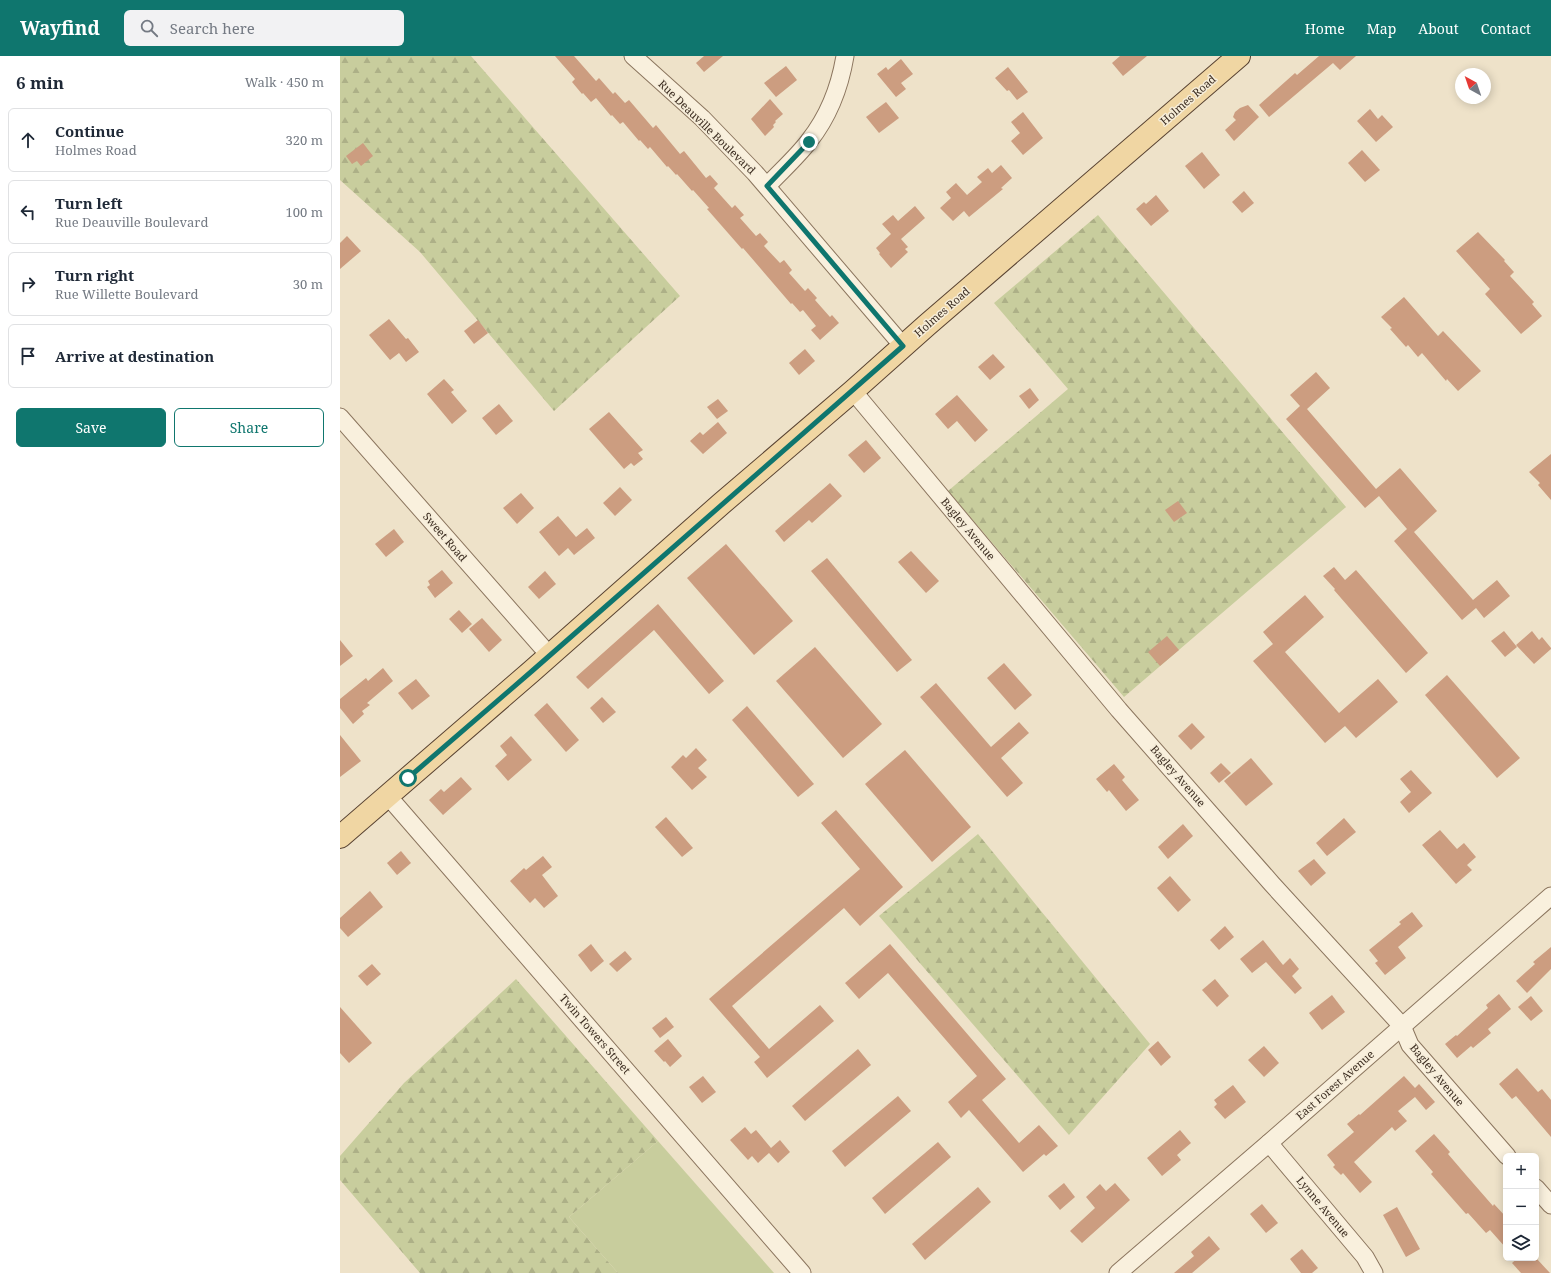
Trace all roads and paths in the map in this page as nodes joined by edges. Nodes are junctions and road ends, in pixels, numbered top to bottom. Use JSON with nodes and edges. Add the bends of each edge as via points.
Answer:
{"nodes":[{"id":1,"x":633,"y":56,"type":"edge"},
{"id":2,"x":845,"y":56,"type":"edge"},
{"id":3,"x":1239,"y":56,"type":"edge"},
{"id":4,"x":767,"y":186,"type":"junction"},
{"id":5,"x":903,"y":346,"type":"junction"},
{"id":6,"x":853,"y":391,"type":"junction"},
{"id":7,"x":340,"y":417,"type":"edge"},
{"id":8,"x":550,"y":656,"type":"junction"},
{"id":9,"x":387,"y":796,"type":"junction"},
{"id":10,"x":340,"y":837,"type":"edge"},
{"id":11,"x":1551,"y":896,"type":"edge"},
{"id":12,"x":1402,"y":1026,"type":"junction"},
{"id":13,"x":1269,"y":1143,"type":"junction"},
{"id":14,"x":1504,"y":1153,"type":"edge"},
{"id":15,"x":1537,"y":1189,"type":"edge"},
{"id":16,"x":1551,"y":1206,"type":"edge"},
{"id":17,"x":802,"y":1273,"type":"edge"},
{"id":18,"x":1118,"y":1273,"type":"edge"},
{"id":19,"x":1374,"y":1273,"type":"edge"}],
"edges":[{"from":1,"to":4,"type":"street","name":"Rue Deauville Boulevard","via":[[702,118]]},
{"from":2,"to":4,"type":"street","via":[[837,89],[821,124],[809,142]]},
{"from":3,"to":5,"type":"main road","name":"Holmes Road"},
{"from":4,"to":5,"type":"street","name":"Rue Deauville Boulevard"},
{"from":5,"to":6,"type":"main road","name":"Holmes Road"},
{"from":6,"to":8,"type":"main road","name":"Holmes Road"},
{"from":6,"to":12,"type":"street","name":"Bagley Avenue","via":[[1119,710],[1272,884]]},
{"from":7,"to":8,"type":"street","name":"Sweet Road"},
{"from":8,"to":9,"type":"main road","name":"Holmes Road"},
{"from":9,"to":10,"type":"main road","name":"Holmes Road"},
{"from":9,"to":17,"type":"street","name":"Twin Towers Street"},
{"from":11,"to":12,"type":"street","name":"East Forest Avenue"},
{"from":12,"to":13,"type":"street","name":"East Forest Avenue"},
{"from":12,"to":14,"type":"street","name":"Bagley Avenue","via":[[1410,1045]]},
{"from":13,"to":18,"type":"street","name":"East Forest Avenue"},
{"from":13,"to":19,"type":"street","name":"Lynne Avenue","via":[[1365,1257]]},
{"from":15,"to":16,"type":"street"}]}
